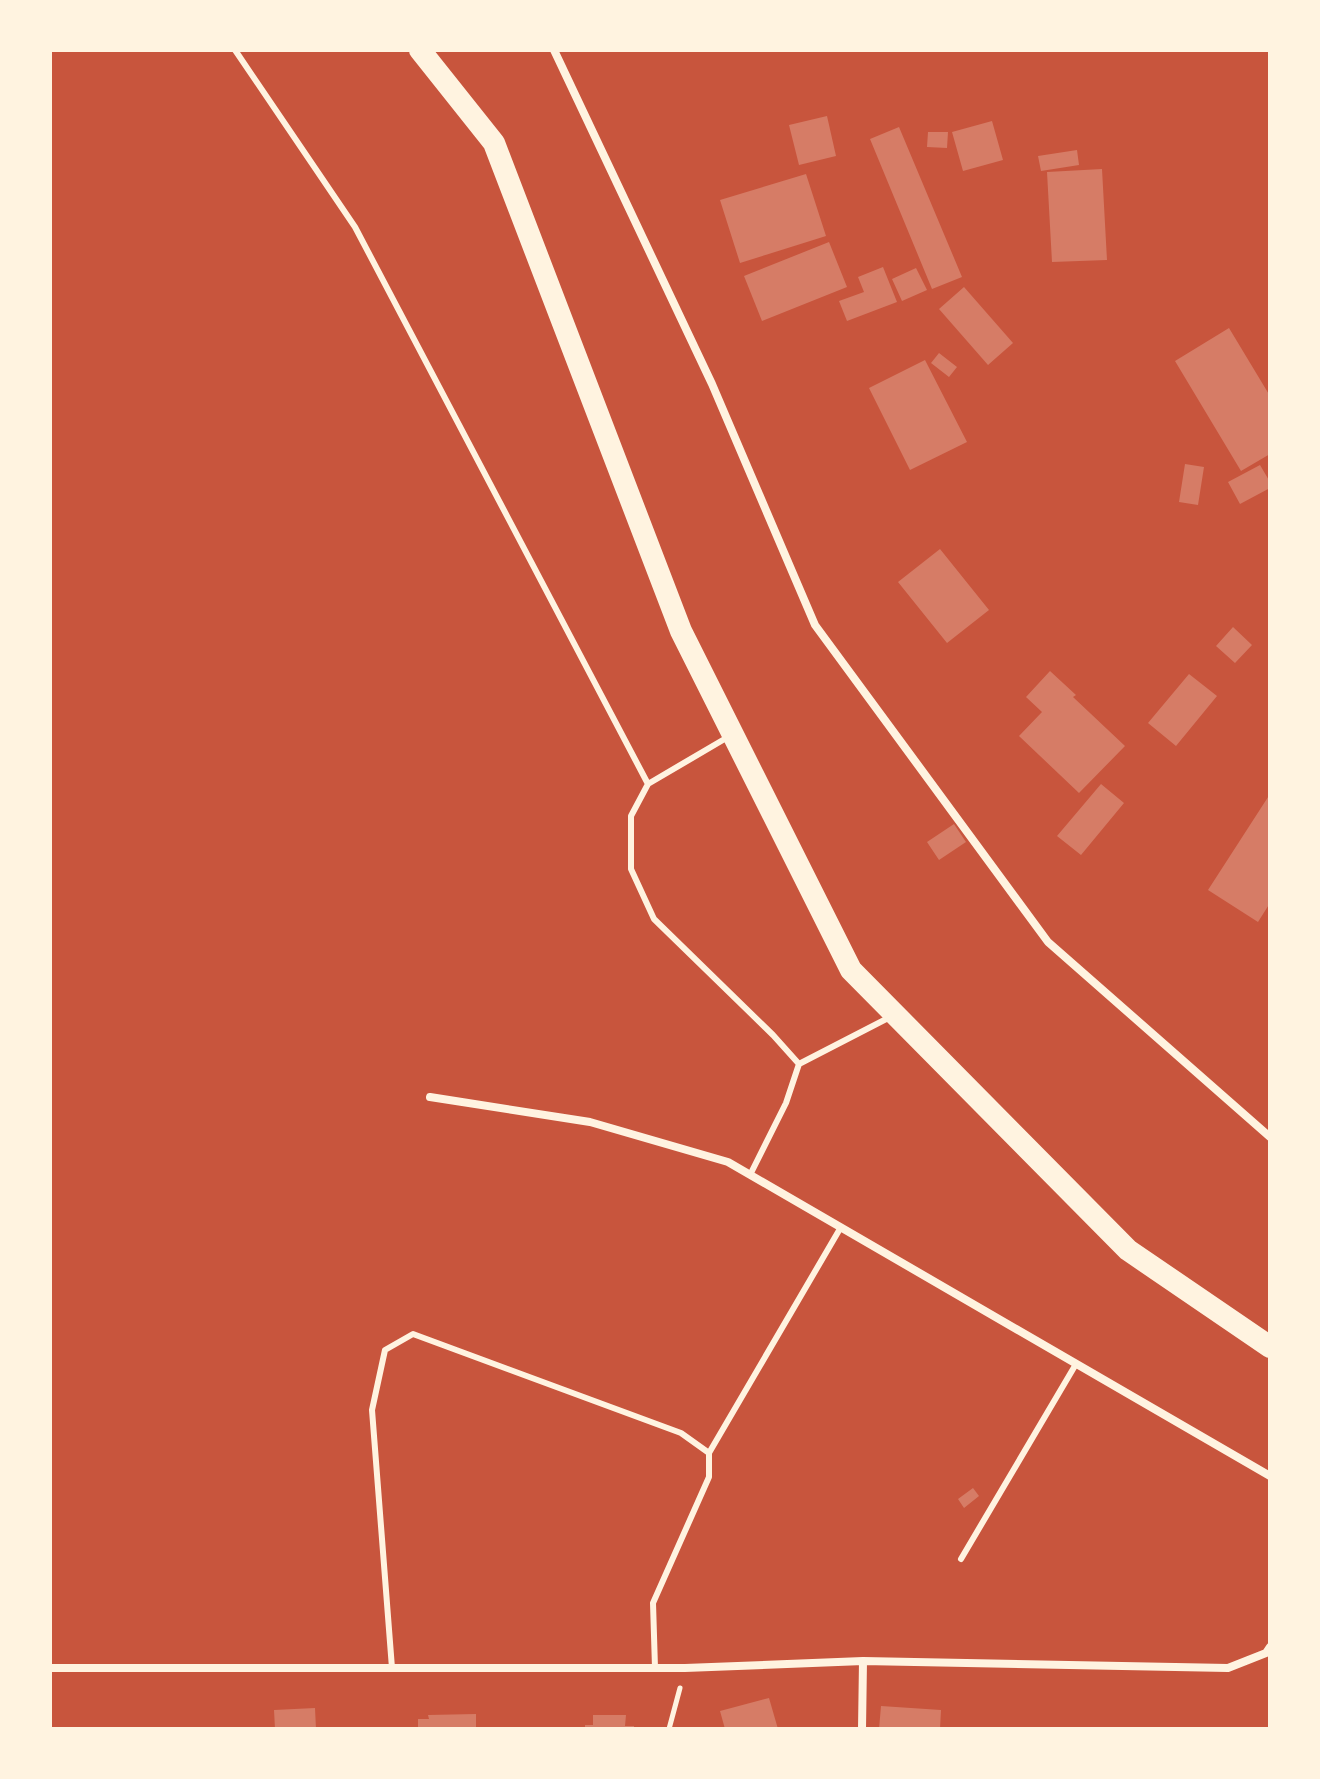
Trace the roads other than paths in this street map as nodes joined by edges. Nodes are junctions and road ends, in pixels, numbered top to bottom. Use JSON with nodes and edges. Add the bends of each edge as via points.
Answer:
{"nodes":[{"id":1,"x":235,"y":50,"type":"edge"},
{"id":2,"x":420,"y":50,"type":"edge"},
{"id":3,"x":554,"y":50,"type":"edge"},
{"id":4,"x":732,"y":734,"type":"junction"},
{"id":5,"x":648,"y":784,"type":"junction"},
{"id":6,"x":895,"y":1015,"type":"junction"},
{"id":7,"x":799,"y":1064,"type":"junction"},
{"id":8,"x":430,"y":1097,"type":"dead end"},
{"id":9,"x":1270,"y":1137,"type":"edge"},
{"id":10,"x":750,"y":1175,"type":"junction"},
{"id":11,"x":841,"y":1227,"type":"junction"},
{"id":12,"x":1270,"y":1347,"type":"edge"},
{"id":13,"x":1076,"y":1364,"type":"junction"},
{"id":14,"x":709,"y":1453,"type":"junction"},
{"id":15,"x":1270,"y":1476,"type":"edge"},
{"id":16,"x":961,"y":1559,"type":"dead end"},
{"id":17,"x":1270,"y":1647,"type":"edge"},
{"id":18,"x":863,"y":1661,"type":"junction"},
{"id":19,"x":50,"y":1668,"type":"edge"},
{"id":20,"x":392,"y":1668,"type":"junction"},
{"id":21,"x":655,"y":1668,"type":"junction"},
{"id":22,"x":862,"y":1729,"type":"edge"}],
"edges":[{"from":1,"to":5,"type":"lane","via":[[355,227]]},
{"from":2,"to":4,"type":"highway","via":[[494,143],[681,631]]},
{"from":3,"to":9,"type":"street","via":[[712,384],[815,625],[1048,942]]},
{"from":4,"to":5,"type":"lane"},
{"from":4,"to":6,"type":"highway","via":[[851,970]]},
{"from":5,"to":7,"type":"lane","via":[[631,816],[631,869],[654,919]]},
{"from":6,"to":7,"type":"lane"},
{"from":6,"to":12,"type":"highway","via":[[1128,1250]]},
{"from":7,"to":10,"type":"lane"},
{"from":8,"to":10,"type":"street","via":[[590,1122],[728,1162]]},
{"from":10,"to":11,"type":"street"},
{"from":11,"to":13,"type":"street"},
{"from":11,"to":14,"type":"lane"},
{"from":13,"to":15,"type":"street"},
{"from":13,"to":16,"type":"lane"},
{"from":14,"to":20,"type":"lane","via":[[681,1433],[413,1334],[385,1350],[372,1410]]},
{"from":14,"to":21,"type":"lane","via":[[709,1477],[653,1603]]},
{"from":17,"to":18,"type":"street","via":[[1228,1668]]},
{"from":18,"to":21,"type":"street"},
{"from":18,"to":22,"type":"street"},
{"from":19,"to":20,"type":"street"},
{"from":20,"to":21,"type":"street"}]}
